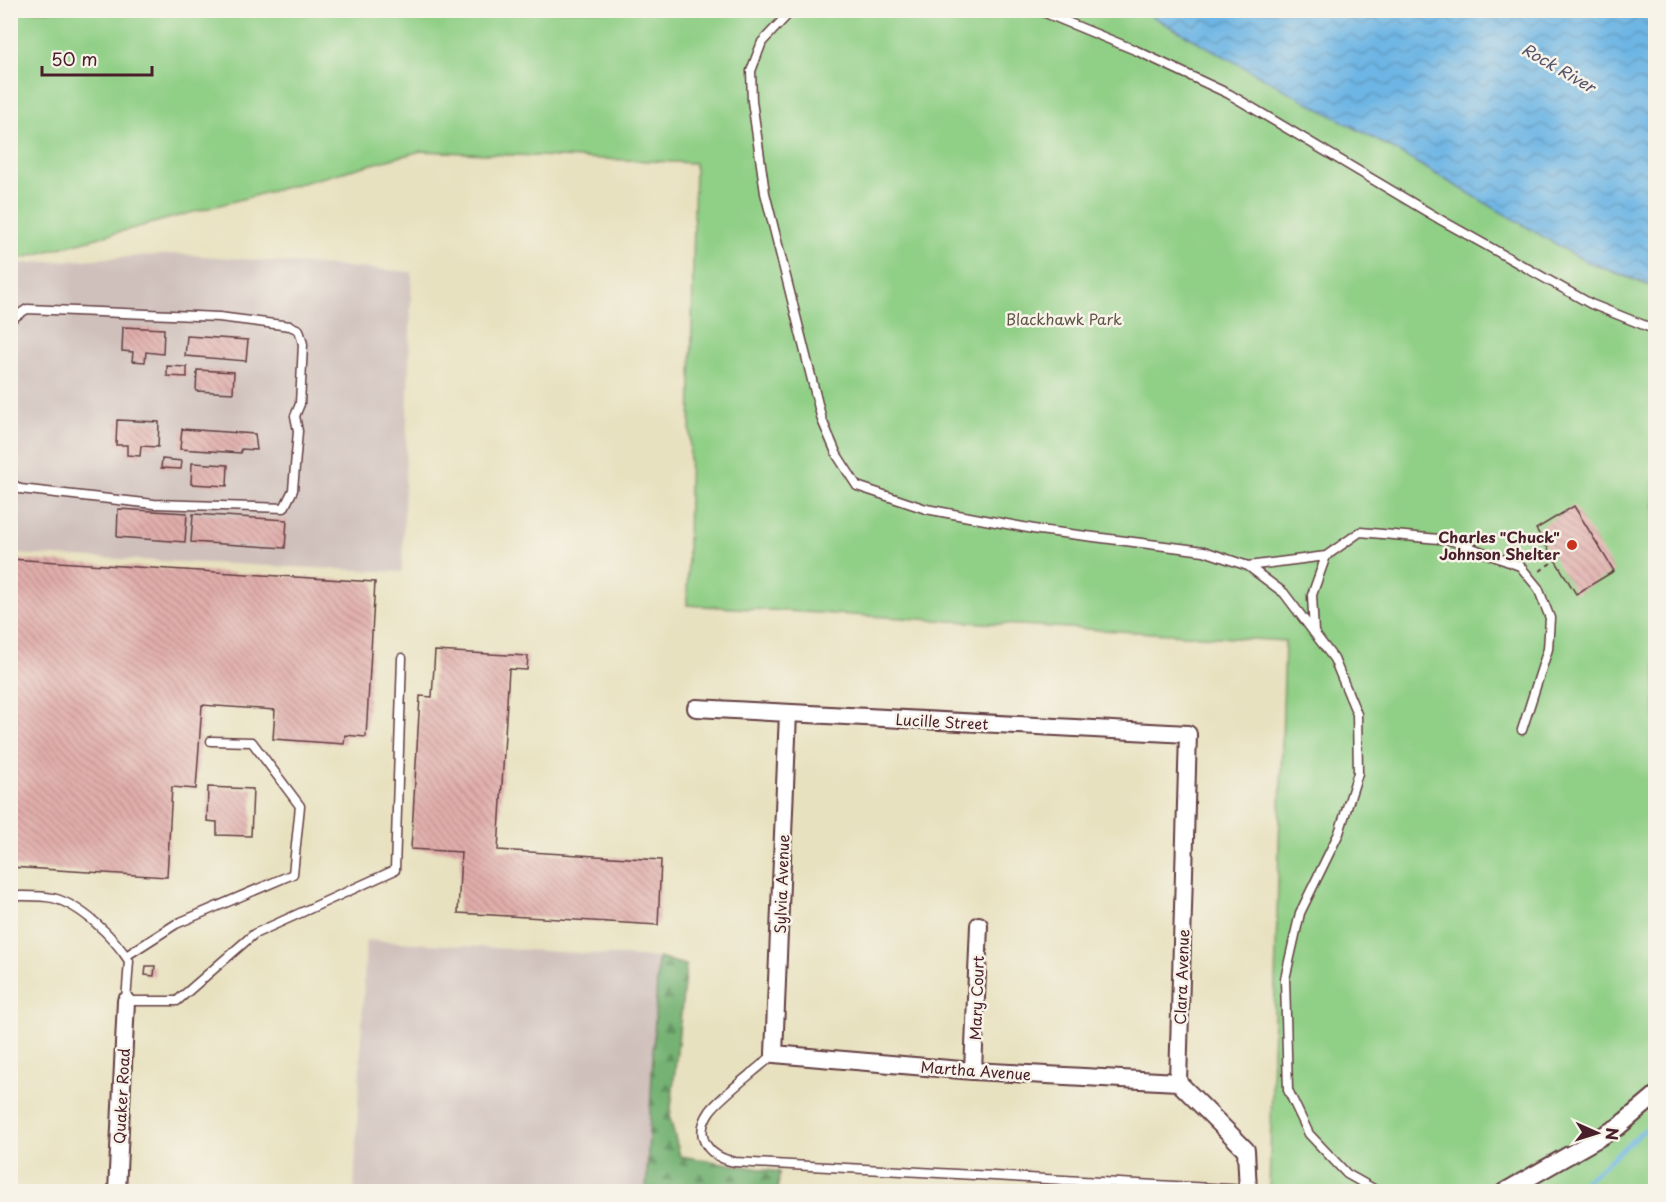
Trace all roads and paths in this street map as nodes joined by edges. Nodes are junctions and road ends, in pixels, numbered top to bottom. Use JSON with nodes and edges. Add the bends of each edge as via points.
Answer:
{"nodes":[{"id":1,"x":792,"y":10,"type":"edge"},
{"id":2,"x":1038,"y":10,"type":"edge"},
{"id":3,"x":10,"y":320,"type":"edge"},
{"id":4,"x":1656,"y":330,"type":"edge"},
{"id":5,"x":10,"y":482,"type":"edge"},
{"id":6,"x":1326,"y":556,"type":"junction"},
{"id":7,"x":1555,"y":560,"type":"dead end"},
{"id":8,"x":1248,"y":567,"type":"junction"},
{"id":9,"x":1530,"y":578,"type":"junction"},
{"id":10,"x":1314,"y":633,"type":"junction"},
{"id":11,"x":402,"y":658,"type":"dead end"},
{"id":12,"x":696,"y":708,"type":"dead end"},
{"id":13,"x":788,"y":713,"type":"junction"},
{"id":14,"x":1522,"y":730,"type":"dead end"},
{"id":15,"x":1188,"y":734,"type":"joint"},
{"id":16,"x":211,"y":741,"type":"dead end"},
{"id":17,"x":10,"y":896,"type":"edge"},
{"id":18,"x":979,"y":925,"type":"dead end"},
{"id":19,"x":126,"y":956,"type":"junction"},
{"id":20,"x":126,"y":1001,"type":"junction"},
{"id":21,"x":774,"y":1054,"type":"junction"},
{"id":22,"x":973,"y":1071,"type":"junction"},
{"id":23,"x":1178,"y":1082,"type":"junction"},
{"id":24,"x":1656,"y":1095,"type":"edge"},
{"id":25,"x":117,"y":1191,"type":"edge"},
{"id":26,"x":1248,"y":1191,"type":"edge"},
{"id":27,"x":1378,"y":1191,"type":"edge"},
{"id":28,"x":1503,"y":1191,"type":"edge"}],
"edges":[{"from":1,"to":8,"type":"lane","via":[[762,42],[751,71],[752,101],[765,193],[822,420],[837,455],[857,486],[926,509],[1039,530],[1204,551]]},
{"from":2,"to":4,"type":"lane","via":[[1229,94],[1591,304]]},
{"from":3,"to":5,"type":"lane","via":[[27,309],[219,317],[290,326],[299,330],[303,344],[300,404],[295,416],[298,430],[293,490],[284,508],[154,504],[20,489]]},
{"from":6,"to":8,"type":"lane"},
{"from":6,"to":9,"type":"lane","via":[[1360,532],[1408,535],[1450,540],[1492,554],[1520,566]]},
{"from":6,"to":10,"type":"lane","via":[[1312,595]]},
{"from":7,"to":9,"type":"path"},
{"from":8,"to":10,"type":"lane","via":[[1284,592]]},
{"from":9,"to":14,"type":"lane","via":[[1550,618],[1548,649]]},
{"from":10,"to":27,"type":"lane","via":[[1334,659],[1357,714],[1358,772],[1339,833],[1300,913],[1285,980],[1288,1090],[1309,1134],[1347,1174]]},
{"from":11,"to":20,"type":"lane","via":[[395,870],[254,934],[177,1001]]},
{"from":12,"to":13,"type":"street","name":"Lucille Street"},
{"from":13,"to":15,"type":"street","name":"Lucille Street"},
{"from":13,"to":21,"type":"street","name":"Sylvia Avenue"},
{"from":15,"to":23,"type":"street","name":"Clara Avenue"},
{"from":16,"to":19,"type":"lane","via":[[252,742],[300,806],[293,874],[176,924]]},
{"from":17,"to":19,"type":"lane","via":[[53,898],[66,903],[101,927]]},
{"from":18,"to":22,"type":"street","name":"Mary Court"},
{"from":19,"to":20,"type":"lane"},
{"from":20,"to":25,"type":"street","name":"Quaker Road"},
{"from":21,"to":22,"type":"street","name":"Martha Avenue"},
{"from":21,"to":26,"type":"lane","via":[[710,1112],[702,1132],[708,1149],[718,1158],[747,1163]]},
{"from":22,"to":23,"type":"street","name":"Martha Avenue"},
{"from":23,"to":26,"type":"street","via":[[1246,1150]]},
{"from":24,"to":28,"type":"street","via":[[1618,1127]]}]}
